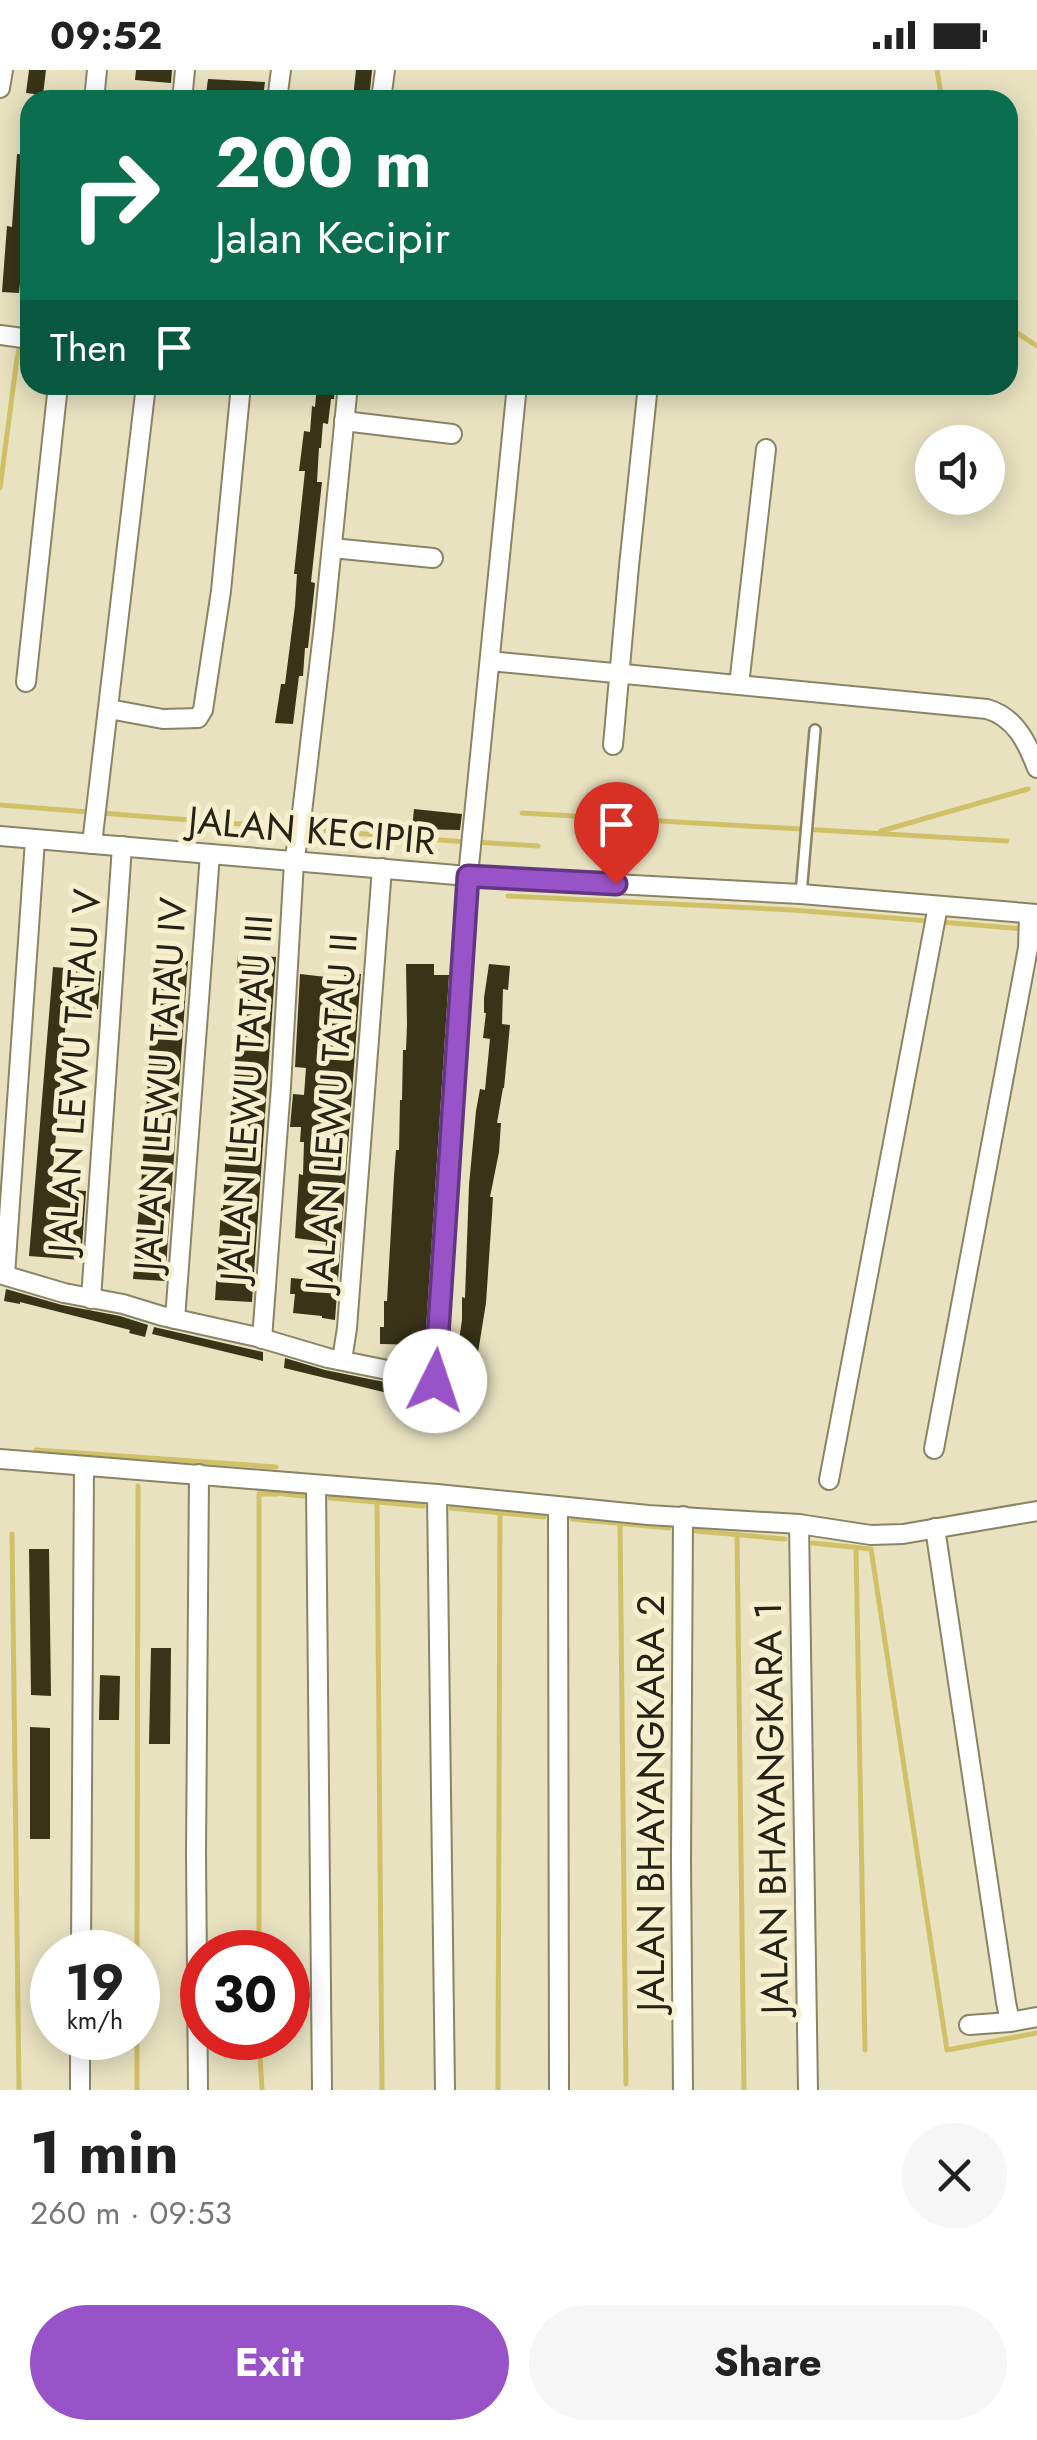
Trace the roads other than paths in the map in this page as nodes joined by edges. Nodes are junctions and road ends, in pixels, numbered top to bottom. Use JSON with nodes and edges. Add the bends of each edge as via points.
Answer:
{"nodes":[{"id":1,"x":2,"y":70,"type":"edge"},
{"id":2,"x":0,"y":88,"type":"edge"},
{"id":3,"x":57,"y":395,"type":"edge"},
{"id":4,"x":145,"y":395,"type":"edge"},
{"id":5,"x":240,"y":395,"type":"edge"},
{"id":6,"x":347,"y":395,"type":"edge"},
{"id":7,"x":516,"y":395,"type":"edge"},
{"id":8,"x":647,"y":395,"type":"edge"},
{"id":9,"x":344,"y":421,"type":"junction"},
{"id":10,"x":452,"y":434,"type":"dead end"},
{"id":11,"x":766,"y":449,"type":"dead end"},
{"id":12,"x":332,"y":548,"type":"junction"},
{"id":13,"x":433,"y":558,"type":"dead end"},
{"id":14,"x":490,"y":660,"type":"junction"},
{"id":15,"x":620,"y":672,"type":"junction"},
{"id":16,"x":26,"y":682,"type":"dead end"},
{"id":17,"x":739,"y":685,"type":"junction"},
{"id":18,"x":108,"y":709,"type":"junction"},
{"id":19,"x":815,"y":730,"type":"dead end"},
{"id":20,"x":614,"y":746,"type":"dead end"},
{"id":21,"x":1037,"y":768,"type":"edge"},
{"id":22,"x":94,"y":826,"type":"junction"},
{"id":23,"x":0,"y":836,"type":"edge"},
{"id":24,"x":35,"y":840,"type":"junction"},
{"id":25,"x":122,"y":846,"type":"junction"},
{"id":26,"x":210,"y":854,"type":"junction"},
{"id":27,"x":294,"y":862,"type":"junction"},
{"id":28,"x":382,"y":868,"type":"junction"},
{"id":29,"x":468,"y":876,"type":"junction"},
{"id":30,"x":801,"y":894,"type":"junction"},
{"id":31,"x":1032,"y":918,"type":"edge"},
{"id":32,"x":936,"y":919,"type":"junction"},
{"id":33,"x":2,"y":1275,"type":"edge"},
{"id":34,"x":91,"y":1299,"type":"junction"},
{"id":35,"x":175,"y":1318,"type":"junction"},
{"id":36,"x":262,"y":1339,"type":"junction"},
{"id":37,"x":342,"y":1360,"type":"junction"},
{"id":38,"x":435,"y":1381,"type":"junction"},
{"id":39,"x":458,"y":1389,"type":"dead end"},
{"id":40,"x":934,"y":1448,"type":"dead end"},
{"id":41,"x":0,"y":1459,"type":"edge"},
{"id":42,"x":84,"y":1466,"type":"junction"},
{"id":43,"x":199,"y":1474,"type":"junction"},
{"id":44,"x":829,"y":1480,"type":"dead end"},
{"id":45,"x":316,"y":1485,"type":"junction"},
{"id":46,"x":436,"y":1494,"type":"junction"},
{"id":47,"x":558,"y":1507,"type":"junction"},
{"id":48,"x":1037,"y":1511,"type":"edge"},
{"id":49,"x":683,"y":1516,"type":"junction"},
{"id":50,"x":799,"y":1524,"type":"junction"},
{"id":51,"x":935,"y":1528,"type":"junction"},
{"id":52,"x":80,"y":1930,"type":"edge"},
{"id":53,"x":1037,"y":2017,"type":"edge"},
{"id":54,"x":1010,"y":2022,"type":"junction"},
{"id":55,"x":969,"y":2025,"type":"dead end"},
{"id":56,"x":80,"y":2060,"type":"edge"},
{"id":57,"x":80,"y":2090,"type":"edge"},
{"id":58,"x":198,"y":2090,"type":"edge"},
{"id":59,"x":322,"y":2090,"type":"edge"},
{"id":60,"x":445,"y":2090,"type":"edge"},
{"id":61,"x":559,"y":2090,"type":"edge"},
{"id":62,"x":683,"y":2090,"type":"edge"},
{"id":63,"x":808,"y":2090,"type":"edge"}],
"edges":[{"from":1,"to":2,"type":"street"},
{"from":3,"to":16,"type":"street"},
{"from":4,"to":18,"type":"street"},
{"from":5,"to":18,"type":"street","via":[[204,710],[198,718],[164,720]]},
{"from":6,"to":9,"type":"street","name":"JALAN LEWU TATAU III"},
{"from":7,"to":14,"type":"street"},
{"from":8,"to":15,"type":"street"},
{"from":9,"to":10,"type":"street"},
{"from":9,"to":12,"type":"street","name":"JALAN LEWU TATAU III"},
{"from":11,"to":17,"type":"street"},
{"from":12,"to":13,"type":"street"},
{"from":12,"to":27,"type":"street","name":"JALAN LEWU TATAU III"},
{"from":14,"to":15,"type":"street"},
{"from":14,"to":29,"type":"street"},
{"from":15,"to":17,"type":"street"},
{"from":15,"to":20,"type":"street"},
{"from":17,"to":21,"type":"street","via":[[987,709],[1001,713],[1028,744]]},
{"from":18,"to":22,"type":"street"},
{"from":19,"to":30,"type":"lane"},
{"from":22,"to":24,"type":"street","name":"JALAN KECIPIR"},
{"from":22,"to":25,"type":"street","name":"JALAN KECIPIR"},
{"from":23,"to":24,"type":"street","name":"JALAN KECIPIR"},
{"from":24,"to":33,"type":"street"},
{"from":25,"to":26,"type":"street","name":"JALAN KECIPIR"},
{"from":25,"to":34,"type":"street","name":"JALAN LEWU TATAU V"},
{"from":26,"to":27,"type":"street","name":"JALAN KECIPIR"},
{"from":26,"to":35,"type":"street","name":"JALAN LEWU TATAU IV"},
{"from":27,"to":28,"type":"street","name":"JALAN KECIPIR"},
{"from":27,"to":36,"type":"street","name":"JALAN LEWU TATAU III"},
{"from":28,"to":29,"type":"street","name":"JALAN KECIPIR"},
{"from":28,"to":37,"type":"street","name":"JALAN LEWU TATAU II"},
{"from":29,"to":30,"type":"street","name":"JALAN KECIPIR"},
{"from":29,"to":38,"type":"street"},
{"from":30,"to":32,"type":"street","name":"JALAN KECIPIR"},
{"from":31,"to":32,"type":"street","name":"JALAN KECIPIR"},
{"from":31,"to":40,"type":"street"},
{"from":32,"to":44,"type":"street"},
{"from":33,"to":34,"type":"street"},
{"from":34,"to":35,"type":"street"},
{"from":35,"to":36,"type":"street"},
{"from":36,"to":37,"type":"street"},
{"from":37,"to":38,"type":"street"},
{"from":38,"to":39,"type":"street"},
{"from":41,"to":42,"type":"street"},
{"from":42,"to":43,"type":"street"},
{"from":42,"to":52,"type":"street"},
{"from":43,"to":45,"type":"street"},
{"from":43,"to":58,"type":"street"},
{"from":45,"to":46,"type":"street"},
{"from":45,"to":59,"type":"street"},
{"from":46,"to":47,"type":"street"},
{"from":46,"to":60,"type":"street"},
{"from":47,"to":49,"type":"street"},
{"from":47,"to":61,"type":"street"},
{"from":48,"to":51,"type":"street"},
{"from":49,"to":50,"type":"street"},
{"from":49,"to":62,"type":"street","name":"JALAN BHAYANGKARA 2"},
{"from":50,"to":51,"type":"street","via":[[872,1535]]},
{"from":50,"to":63,"type":"street","name":"JALAN BHAYANGKARA 1"},
{"from":51,"to":54,"type":"street"},
{"from":53,"to":54,"type":"street"},
{"from":54,"to":55,"type":"street"},
{"from":56,"to":57,"type":"street"}]}
